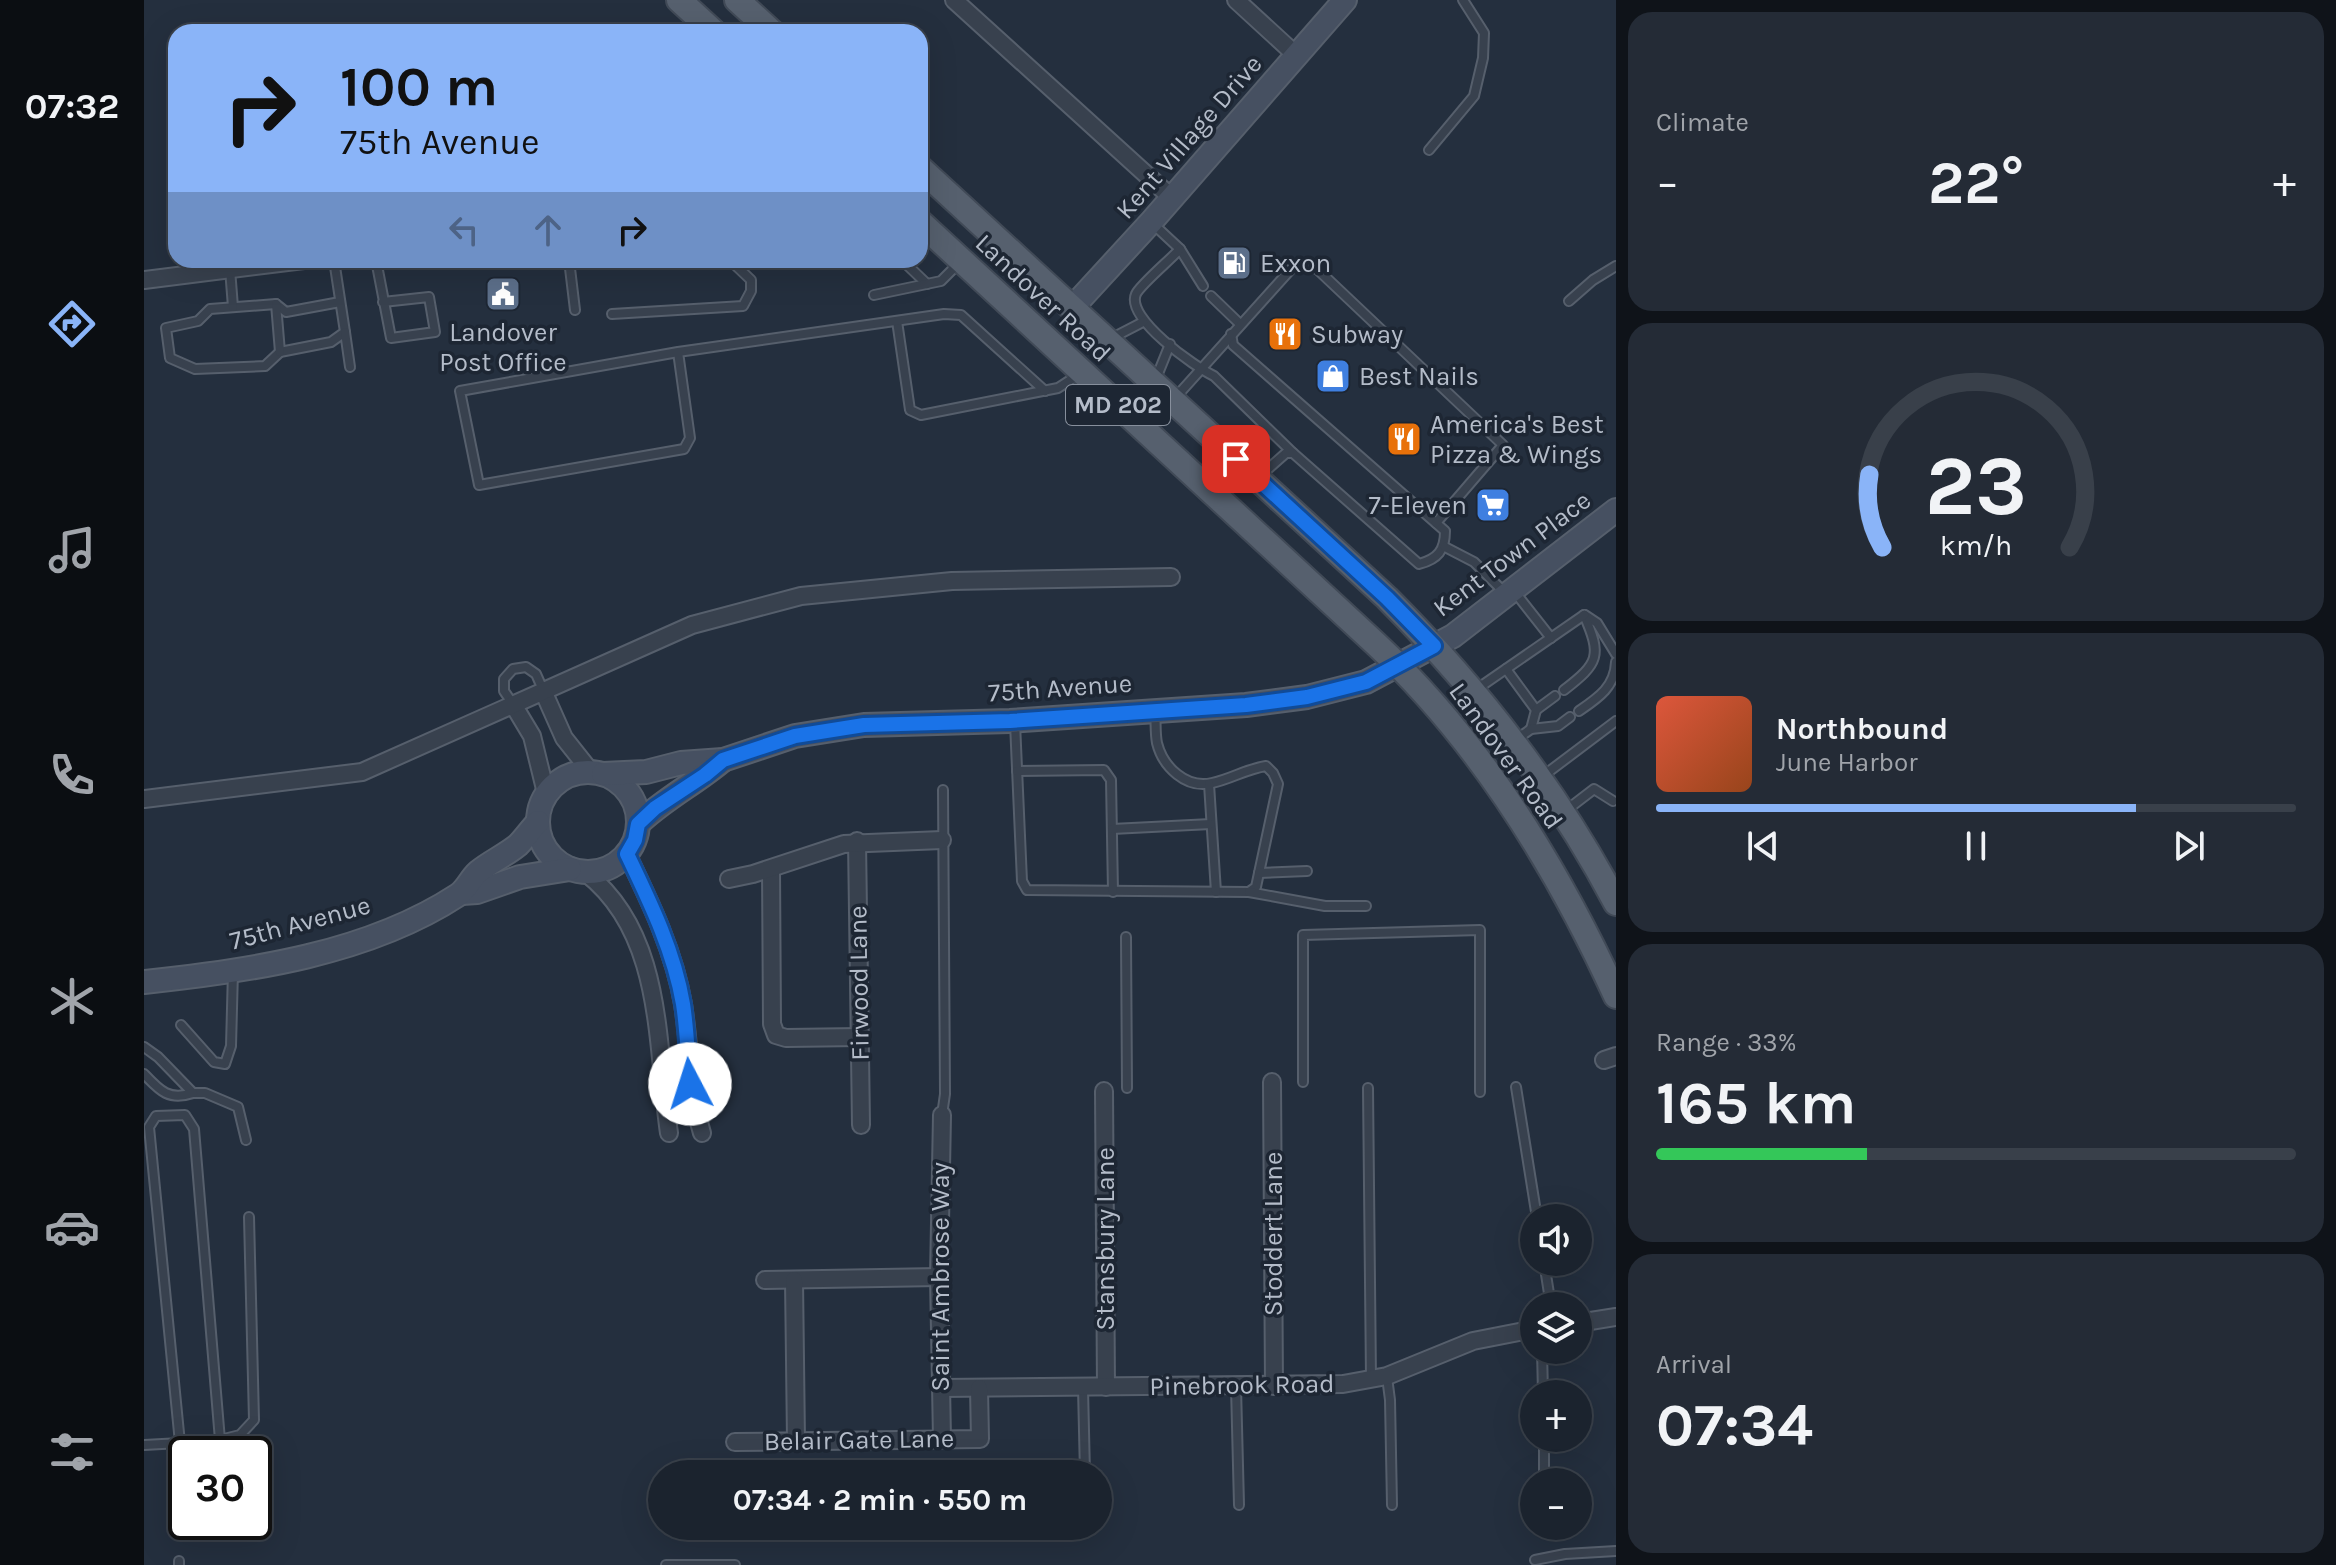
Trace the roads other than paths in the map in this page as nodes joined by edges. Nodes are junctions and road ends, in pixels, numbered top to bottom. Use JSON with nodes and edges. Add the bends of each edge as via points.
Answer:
{"nodes":[{"id":1,"x":679,"y":0,"type":"edge"},
{"id":2,"x":737,"y":0,"type":"edge"},
{"id":3,"x":954,"y":0,"type":"edge"},
{"id":4,"x":1236,"y":0,"type":"edge"},
{"id":5,"x":1345,"y":0,"type":"edge"},
{"id":6,"x":1463,"y":0,"type":"edge"},
{"id":7,"x":705,"y":24,"type":"edge"},
{"id":8,"x":763,"y":24,"type":"edge"},
{"id":9,"x":1297,"y":56,"type":"junction"},
{"id":10,"x":1429,"y":150,"type":"dead end"},
{"id":11,"x":928,"y":175,"type":"edge"},
{"id":12,"x":1172,"y":198,"type":"junction"},
{"id":13,"x":1151,"y":222,"type":"junction"},
{"id":14,"x":928,"y":229,"type":"edge"},
{"id":15,"x":1180,"y":249,"type":"junction"},
{"id":16,"x":962,"y":261,"type":"junction"},
{"id":17,"x":1616,"y":266,"type":"edge"},
{"id":18,"x":238,"y":268,"type":"edge"},
{"id":19,"x":335,"y":268,"type":"edge"},
{"id":20,"x":377,"y":268,"type":"edge"},
{"id":21,"x":570,"y":268,"type":"edge"},
{"id":22,"x":738,"y":268,"type":"edge"},
{"id":23,"x":910,"y":268,"type":"edge"},
{"id":24,"x":230,"y":269,"type":"junction"},
{"id":25,"x":144,"y":280,"type":"edge"},
{"id":26,"x":927,"y":284,"type":"junction"},
{"id":27,"x":1203,"y":286,"type":"dead end"},
{"id":28,"x":874,"y":295,"type":"dead end"},
{"id":29,"x":1211,"y":296,"type":"dead end"},
{"id":30,"x":1569,"y":301,"type":"dead end"},
{"id":31,"x":340,"y":302,"type":"junction"},
{"id":32,"x":383,"y":302,"type":"junction"},
{"id":33,"x":276,"y":304,"type":"junction"},
{"id":34,"x":233,"y":307,"type":"junction"},
{"id":35,"x":1072,"y":308,"type":"junction"},
{"id":36,"x":575,"y":310,"type":"dead end"},
{"id":37,"x":612,"y":314,"type":"dead end"},
{"id":38,"x":897,"y":321,"type":"junction"},
{"id":39,"x":1143,"y":322,"type":"junction"},
{"id":40,"x":1240,"y":324,"type":"junction"},
{"id":41,"x":345,"y":332,"type":"junction"},
{"id":42,"x":1231,"y":334,"type":"junction"},
{"id":43,"x":1107,"y":340,"type":"junction"},
{"id":44,"x":1170,"y":344,"type":"junction"},
{"id":45,"x":280,"y":352,"type":"junction"},
{"id":46,"x":678,"y":352,"type":"junction"},
{"id":47,"x":350,"y":367,"type":"dead end"},
{"id":48,"x":1202,"y":370,"type":"junction"},
{"id":49,"x":1082,"y":372,"type":"junction"},
{"id":50,"x":1154,"y":383,"type":"junction"},
{"id":51,"x":1045,"y":391,"type":"junction"},
{"id":52,"x":1172,"y":400,"type":"junction"},
{"id":53,"x":1293,"y":453,"type":"junction"},
{"id":54,"x":1257,"y":479,"type":"junction"},
{"id":55,"x":1616,"y":510,"type":"edge"},
{"id":56,"x":1436,"y":523,"type":"junction"},
{"id":57,"x":1445,"y":547,"type":"junction"},
{"id":58,"x":1171,"y":577,"type":"dead end"},
{"id":59,"x":1509,"y":591,"type":"junction"},
{"id":60,"x":1584,"y":615,"type":"junction"},
{"id":61,"x":1551,"y":638,"type":"junction"},
{"id":62,"x":1434,"y":646,"type":"junction"},
{"id":63,"x":1616,"y":654,"type":"edge"},
{"id":64,"x":1616,"y":662,"type":"edge"},
{"id":65,"x":1399,"y":665,"type":"junction"},
{"id":66,"x":1506,"y":669,"type":"junction"},
{"id":67,"x":1564,"y":690,"type":"dead end"},
{"id":68,"x":1474,"y":691,"type":"junction"},
{"id":69,"x":544,"y":693,"type":"junction"},
{"id":70,"x":1555,"y":696,"type":"dead end"},
{"id":71,"x":514,"y":706,"type":"junction"},
{"id":72,"x":1155,"y":710,"type":"junction"},
{"id":73,"x":1536,"y":710,"type":"junction"},
{"id":74,"x":1579,"y":711,"type":"dead end"},
{"id":75,"x":1570,"y":717,"type":"dead end"},
{"id":76,"x":1015,"y":721,"type":"junction"},
{"id":77,"x":1616,"y":721,"type":"edge"},
{"id":78,"x":1522,"y":735,"type":"junction"},
{"id":79,"x":723,"y":760,"type":"junction"},
{"id":80,"x":1017,"y":771,"type":"junction"},
{"id":81,"x":597,"y":773,"type":"junction"},
{"id":82,"x":1540,"y":778,"type":"junction"},
{"id":83,"x":1209,"y":784,"type":"junction"},
{"id":84,"x":943,"y":790,"type":"dead end"},
{"id":85,"x":546,"y":793,"type":"junction"},
{"id":86,"x":144,"y":799,"type":"edge"},
{"id":87,"x":1613,"y":801,"type":"dead end"},
{"id":88,"x":1564,"y":813,"type":"junction"},
{"id":89,"x":538,"y":822,"type":"junction"},
{"id":90,"x":638,"y":824,"type":"junction"},
{"id":91,"x":1211,"y":824,"type":"junction"},
{"id":92,"x":1112,"y":829,"type":"junction"},
{"id":93,"x":942,"y":840,"type":"junction"},
{"id":94,"x":857,"y":841,"type":"junction"},
{"id":95,"x":627,"y":854,"type":"junction"},
{"id":96,"x":771,"y":869,"type":"junction"},
{"id":97,"x":578,"y":871,"type":"junction"},
{"id":98,"x":1307,"y":871,"type":"dead end"},
{"id":99,"x":1259,"y":873,"type":"junction"},
{"id":100,"x":729,"y":879,"type":"dead end"},
{"id":101,"x":1613,"y":886,"type":"edge"},
{"id":102,"x":1253,"y":890,"type":"junction"},
{"id":103,"x":1113,"y":892,"type":"junction"},
{"id":104,"x":1216,"y":892,"type":"junction"},
{"id":105,"x":462,"y":893,"type":"junction"},
{"id":106,"x":1366,"y":906,"type":"dead end"},
{"id":107,"x":1126,"y":937,"type":"dead end"},
{"id":108,"x":233,"y":971,"type":"junction"},
{"id":109,"x":144,"y":982,"type":"edge"},
{"id":110,"x":1616,"y":996,"type":"edge"},
{"id":111,"x":181,"y":1025,"type":"dead end"},
{"id":112,"x":860,"y":1037,"type":"junction"},
{"id":113,"x":144,"y":1047,"type":"edge"},
{"id":114,"x":144,"y":1074,"type":"edge"},
{"id":115,"x":1272,"y":1082,"type":"dead end"},
{"id":116,"x":1303,"y":1082,"type":"dead end"},
{"id":117,"x":1516,"y":1087,"type":"dead end"},
{"id":118,"x":1127,"y":1088,"type":"dead end"},
{"id":119,"x":1368,"y":1088,"type":"dead end"},
{"id":120,"x":1104,"y":1091,"type":"dead end"},
{"id":121,"x":1480,"y":1092,"type":"dead end"},
{"id":122,"x":193,"y":1093,"type":"junction"},
{"id":123,"x":942,"y":1115,"type":"joint"},
{"id":124,"x":861,"y":1125,"type":"dead end"},
{"id":125,"x":669,"y":1133,"type":"dead end"},
{"id":126,"x":702,"y":1133,"type":"dead end"},
{"id":127,"x":246,"y":1140,"type":"dead end"},
{"id":128,"x":1535,"y":1204,"type":"edge"},
{"id":129,"x":249,"y":1217,"type":"dead end"},
{"id":130,"x":939,"y":1277,"type":"junction"},
{"id":131,"x":765,"y":1280,"type":"dead end"},
{"id":132,"x":794,"y":1280,"type":"junction"},
{"id":133,"x":1616,"y":1317,"type":"edge"},
{"id":134,"x":1592,"y":1321,"type":"edge"},
{"id":135,"x":1520,"y":1332,"type":"edge"},
{"id":136,"x":1379,"y":1378,"type":"junction"},
{"id":137,"x":1274,"y":1386,"type":"junction"},
{"id":138,"x":1106,"y":1387,"type":"junction"},
{"id":139,"x":1236,"y":1387,"type":"junction"},
{"id":140,"x":941,"y":1388,"type":"junction"},
{"id":141,"x":979,"y":1388,"type":"junction"},
{"id":142,"x":1083,"y":1388,"type":"junction"},
{"id":143,"x":179,"y":1436,"type":"edge"},
{"id":144,"x":220,"y":1436,"type":"edge"},
{"id":145,"x":236,"y":1436,"type":"edge"},
{"id":146,"x":942,"y":1439,"type":"junction"},
{"id":147,"x":796,"y":1441,"type":"junction"},
{"id":148,"x":735,"y":1442,"type":"dead end"},
{"id":149,"x":168,"y":1444,"type":"edge"},
{"id":150,"x":144,"y":1445,"type":"edge"},
{"id":151,"x":1085,"y":1460,"type":"edge"},
{"id":152,"x":1239,"y":1505,"type":"dead end"},
{"id":153,"x":1392,"y":1505,"type":"dead end"},
{"id":154,"x":1616,"y":1551,"type":"edge"},
{"id":155,"x":1535,"y":1560,"type":"dead end"},
{"id":156,"x":666,"y":1565,"type":"edge"},
{"id":157,"x":735,"y":1565,"type":"edge"}],
"edges":[{"from":1,"to":7,"type":"main road"},
{"from":2,"to":8,"type":"main road"},
{"from":3,"to":12,"type":"street"},
{"from":4,"to":9,"type":"street"},
{"from":5,"to":9,"type":"street","name":"Kent Village Drive"},
{"from":6,"to":10,"type":"lane","via":[[1484,33],[1483,58],[1474,96]]},
{"from":9,"to":12,"type":"street","name":"Kent Village Drive"},
{"from":11,"to":35,"type":"main road","name":"Landover Road","number":"MD 202"},
{"from":12,"to":13,"type":"street","name":"Kent Village Drive"},
{"from":13,"to":15,"type":"lane"},
{"from":13,"to":35,"type":"street","name":"Kent Village Drive"},
{"from":14,"to":16,"type":"main road","name":"Landover Road","number":"MD 202"},
{"from":15,"to":27,"type":"lane"},
{"from":15,"to":39,"type":"lane","via":[[1136,294],[1134,307]]},
{"from":16,"to":26,"type":"lane","via":[[941,281]]},
{"from":16,"to":49,"type":"main road","name":"Landover Road","number":"MD 202"},
{"from":17,"to":30,"type":"lane"},
{"from":18,"to":24,"type":"street"},
{"from":19,"to":31,"type":"lane"},
{"from":20,"to":32,"type":"lane"},
{"from":21,"to":36,"type":"lane"},
{"from":22,"to":37,"type":"lane","via":[[751,280],[743,306]]},
{"from":23,"to":26,"type":"lane"},
{"from":24,"to":25,"type":"street"},
{"from":24,"to":34,"type":"lane"},
{"from":26,"to":28,"type":"lane"},
{"from":29,"to":40,"type":"lane"},
{"from":31,"to":33,"type":"lane","via":[[286,312]]},
{"from":31,"to":41,"type":"lane"},
{"from":32,"to":32,"type":"lane","via":[[391,338],[435,332],[429,297]]},
{"from":33,"to":34,"type":"lane"},
{"from":33,"to":45,"type":"lane"},
{"from":34,"to":45,"type":"lane","via":[[210,309],[198,321],[166,328],[170,358],[195,369],[265,366]]},
{"from":35,"to":43,"type":"main road","name":"Landover Road","number":"MD 202"},
{"from":38,"to":46,"type":"lane"},
{"from":38,"to":51,"type":"lane","via":[[961,315]]},
{"from":38,"to":51,"type":"lane","via":[[910,410],[921,415]]},
{"from":39,"to":43,"type":"lane"},
{"from":39,"to":44,"type":"lane"},
{"from":40,"to":42,"type":"lane"},
{"from":40,"to":56,"type":"lane","via":[[1292,268],[1317,269],[1503,445]]},
{"from":41,"to":45,"type":"lane","via":[[331,342]]},
{"from":41,"to":47,"type":"lane"},
{"from":42,"to":48,"type":"lane"},
{"from":42,"to":56,"type":"lane","via":[[1233,345]]},
{"from":43,"to":50,"type":"main road","name":"Landover Road","number":"MD 202"},
{"from":44,"to":48,"type":"lane"},
{"from":44,"to":50,"type":"lane"},
{"from":46,"to":46,"type":"lane","via":[[460,391],[479,485],[684,449],[690,438]]},
{"from":48,"to":52,"type":"lane"},
{"from":48,"to":53,"type":"lane"},
{"from":49,"to":51,"type":"lane"},
{"from":49,"to":65,"type":"main road","name":"Landover Road","number":"MD 202"},
{"from":50,"to":52,"type":"main road","name":"Landover Road","number":"MD 202"},
{"from":52,"to":54,"type":"main road","name":"Landover Road","number":"MD 202"},
{"from":53,"to":54,"type":"lane","via":[[1286,453]]},
{"from":53,"to":57,"type":"lane","via":[[1419,564],[1433,561]]},
{"from":54,"to":62,"type":"main road","name":"Landover Road","number":"MD 202"},
{"from":55,"to":59,"type":"street","name":"Kent Town Place"},
{"from":56,"to":57,"type":"lane","via":[[1445,531]]},
{"from":57,"to":59,"type":"lane","via":[[1474,562]]},
{"from":58,"to":69,"type":"street","via":[[952,581],[801,596],[692,625]]},
{"from":59,"to":61,"type":"lane"},
{"from":59,"to":62,"type":"street","name":"Kent Town Place"},
{"from":60,"to":61,"type":"lane"},
{"from":60,"to":63,"type":"lane","via":[[1597,623]]},
{"from":60,"to":67,"type":"lane","via":[[1596,642],[1594,659]]},
{"from":61,"to":66,"type":"lane"},
{"from":62,"to":65,"type":"street","name":"Kent Town Place"},
{"from":62,"to":68,"type":"main road","name":"Landover Road","number":"MD 202"},
{"from":64,"to":74,"type":"lane","via":[[1615,676]]},
{"from":65,"to":72,"type":"street","name":"75th Avenue","via":[[1366,682],[1307,697]]},
{"from":65,"to":110,"type":"main road","name":"Landover Road","number":"MD 202","via":[[1462,738],[1523,822],[1570,901]]},
{"from":66,"to":68,"type":"lane"},
{"from":66,"to":73,"type":"lane"},
{"from":68,"to":78,"type":"main road","name":"Landover Road","number":"MD 202"},
{"from":69,"to":71,"type":"street"},
{"from":69,"to":71,"type":"lane","via":[[536,674],[526,667],[513,669],[504,679],[504,691]]},
{"from":69,"to":81,"type":"street","via":[[564,738]]},
{"from":70,"to":73,"type":"lane"},
{"from":71,"to":85,"type":"street","via":[[532,736]]},
{"from":71,"to":86,"type":"street","via":[[362,772]]},
{"from":72,"to":76,"type":"street","name":"75th Avenue"},
{"from":72,"to":83,"type":"lane","via":[[1157,743],[1172,770],[1187,782]]},
{"from":73,"to":78,"type":"lane"},
{"from":75,"to":78,"type":"lane","via":[[1558,726]]},
{"from":76,"to":79,"type":"street","name":"75th Avenue","via":[[864,725],[795,736]]},
{"from":76,"to":80,"type":"lane"},
{"from":77,"to":82,"type":"lane"},
{"from":78,"to":82,"type":"main road","name":"Landover Road","number":"MD 202"},
{"from":79,"to":81,"type":"street","name":"75th Avenue","via":[[646,772]]},
{"from":79,"to":90,"type":"street","name":"75th Avenue"},
{"from":80,"to":92,"type":"lane","via":[[1104,770],[1111,780]]},
{"from":80,"to":103,"type":"lane","via":[[1022,881],[1027,890]]},
{"from":81,"to":85,"type":"street","via":[[566,777]]},
{"from":81,"to":90,"type":"street","via":[[629,793]]},
{"from":82,"to":88,"type":"main road","name":"Landover Road","number":"MD 202"},
{"from":83,"to":91,"type":"lane"},
{"from":83,"to":99,"type":"lane","via":[[1249,768],[1266,766],[1273,773],[1278,784]]},
{"from":84,"to":93,"type":"lane"},
{"from":85,"to":89,"type":"street"},
{"from":87,"to":88,"type":"lane","via":[[1594,789]]},
{"from":88,"to":101,"type":"main road","name":"Landover Road","number":"MD 202"},
{"from":89,"to":97,"type":"street","via":[[546,851]]},
{"from":89,"to":105,"type":"street","name":"75th Avenue","via":[[518,845],[474,874]]},
{"from":90,"to":95,"type":"street"},
{"from":91,"to":92,"type":"lane"},
{"from":91,"to":104,"type":"lane"},
{"from":92,"to":103,"type":"lane"},
{"from":93,"to":94,"type":"street"},
{"from":93,"to":123,"type":"lane"},
{"from":94,"to":96,"type":"street"},
{"from":94,"to":112,"type":"street","name":"Firwood Lane"},
{"from":95,"to":97,"type":"street","via":[[602,871]]},
{"from":95,"to":126,"type":"street","via":[[678,982],[690,1084]]},
{"from":96,"to":100,"type":"street"},
{"from":96,"to":112,"type":"street","via":[[776,1035]]},
{"from":97,"to":105,"type":"street","name":"75th Avenue","via":[[520,877]]},
{"from":97,"to":125,"type":"street","via":[[617,902],[648,974]]},
{"from":98,"to":99,"type":"lane"},
{"from":99,"to":102,"type":"lane"},
{"from":102,"to":104,"type":"lane"},
{"from":102,"to":106,"type":"lane","via":[[1325,906]]},
{"from":103,"to":104,"type":"lane"},
{"from":105,"to":108,"type":"street","name":"75th Avenue","via":[[423,915],[349,944]]},
{"from":107,"to":118,"type":"lane"},
{"from":108,"to":109,"type":"street","name":"75th Avenue"},
{"from":108,"to":111,"type":"lane","via":[[231,1046],[225,1064],[214,1062]]},
{"from":112,"to":124,"type":"street","name":"Firwood Lane"},
{"from":113,"to":122,"type":"lane"},
{"from":114,"to":122,"type":"lane","via":[[160,1091],[179,1097]]},
{"from":115,"to":137,"type":"street","name":"Stoddert Lane"},
{"from":116,"to":121,"type":"lane","via":[[1303,935],[1480,930]]},
{"from":117,"to":128,"type":"lane"},
{"from":119,"to":136,"type":"lane"},
{"from":120,"to":138,"type":"street","name":"Stansbury Lane"},
{"from":122,"to":127,"type":"lane","via":[[238,1107]]},
{"from":123,"to":130,"type":"street","name":"Saint Ambrose Way"},
{"from":129,"to":145,"type":"lane","via":[[254,1420]]},
{"from":130,"to":132,"type":"street"},
{"from":130,"to":140,"type":"street","name":"Saint Ambrose Way"},
{"from":131,"to":132,"type":"street"},
{"from":132,"to":147,"type":"street"},
{"from":133,"to":134,"type":"street"},
{"from":135,"to":136,"type":"street","name":"Pinebrook Road","via":[[1473,1341]]},
{"from":136,"to":137,"type":"street","name":"Pinebrook Road"},
{"from":136,"to":153,"type":"lane","via":[[1390,1400]]},
{"from":137,"to":139,"type":"street","name":"Pinebrook Road"},
{"from":138,"to":139,"type":"street","name":"Pinebrook Road"},
{"from":138,"to":142,"type":"street","name":"Pinebrook Road"},
{"from":139,"to":152,"type":"lane"},
{"from":140,"to":141,"type":"street","name":"Pinebrook Road"},
{"from":140,"to":146,"type":"street","name":"Saint Ambrose Way"},
{"from":141,"to":142,"type":"street","name":"Pinebrook Road"},
{"from":141,"to":146,"type":"street","name":"Belair Gate Lane","via":[[980,1439]]},
{"from":142,"to":151,"type":"lane"},
{"from":143,"to":144,"type":"lane","via":[[149,1127],[156,1116],[185,1115],[194,1129]]},
{"from":146,"to":147,"type":"street","name":"Belair Gate Lane"},
{"from":147,"to":148,"type":"street","name":"Belair Gate Lane"},
{"from":149,"to":150,"type":"lane"},
{"from":154,"to":155,"type":"lane"},
{"from":156,"to":157,"type":"lane"}]}
